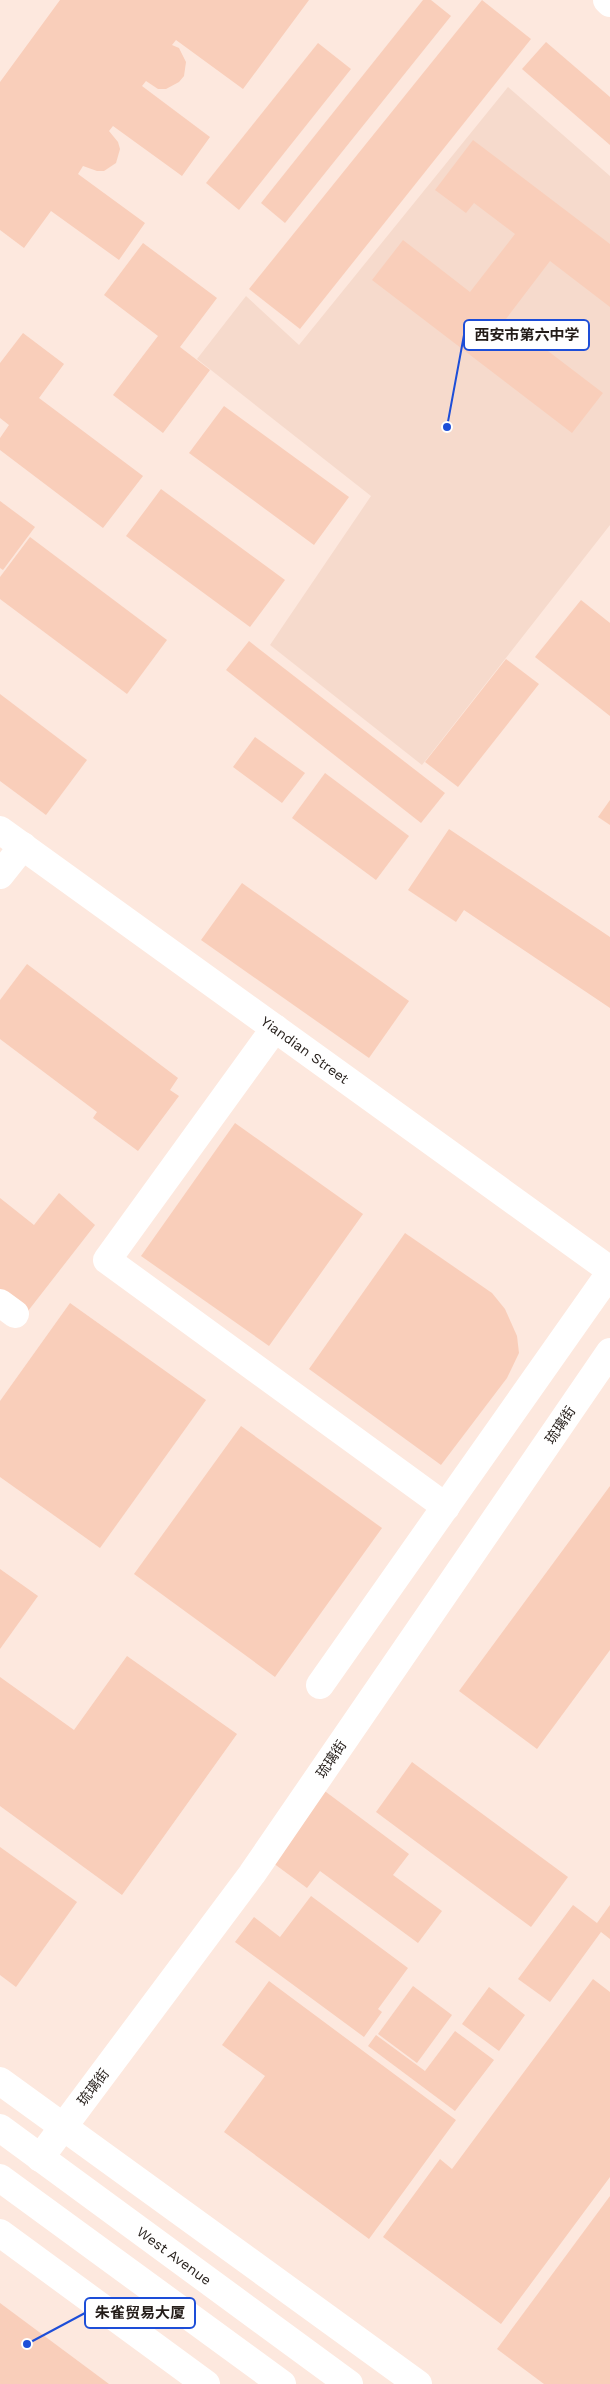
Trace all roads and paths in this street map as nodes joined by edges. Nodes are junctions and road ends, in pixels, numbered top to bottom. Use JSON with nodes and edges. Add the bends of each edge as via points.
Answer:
{"nodes":[{"id":1,"x":607,"y":0,"type":"edge"},
{"id":2,"x":610,"y":3,"type":"edge"},
{"id":3,"x":0,"y":830,"type":"edge"},
{"id":4,"x":23,"y":846,"type":"junction"},
{"id":5,"x":0,"y":875,"type":"edge"},
{"id":6,"x":275,"y":1028,"type":"junction"},
{"id":7,"x":610,"y":1272,"type":"edge"},
{"id":8,"x":610,"y":1352,"type":"edge"},
{"id":9,"x":446,"y":1507,"type":"junction"},
{"id":10,"x":320,"y":1685,"type":"dead end"},
{"id":11,"x":0,"y":2081,"type":"edge"},
{"id":12,"x":0,"y":2128,"type":"edge"},
{"id":13,"x":62,"y":2128,"type":"junction"},
{"id":14,"x":40,"y":2158,"type":"junction"},
{"id":15,"x":0,"y":2178,"type":"edge"},
{"id":16,"x":0,"y":2233,"type":"edge"},
{"id":17,"x":206,"y":2384,"type":"edge"},
{"id":18,"x":282,"y":2384,"type":"edge"},
{"id":19,"x":349,"y":2384,"type":"edge"},
{"id":20,"x":418,"y":2384,"type":"edge"}],
"edges":[{"from":1,"to":2,"type":"street"},
{"from":3,"to":4,"type":"street","name":"Yiandian Street"},
{"from":4,"to":5,"type":"street"},
{"from":4,"to":6,"type":"street","name":"Yiandian Street"},
{"from":6,"to":7,"type":"street","name":"Yiandian Street"},
{"from":6,"to":9,"type":"street","via":[[106,1260]]},
{"from":7,"to":9,"type":"street"},
{"from":8,"to":13,"type":"street","name":"琉璃街","via":[[252,1874]]},
{"from":9,"to":10,"type":"street"},
{"from":11,"to":13,"type":"street"},
{"from":12,"to":14,"type":"street","name":"West Avenue"},
{"from":13,"to":14,"type":"street","name":"琉璃街"},
{"from":13,"to":20,"type":"street"},
{"from":14,"to":19,"type":"street","name":"West Avenue"},
{"from":15,"to":18,"type":"street"},
{"from":16,"to":17,"type":"street"}]}
